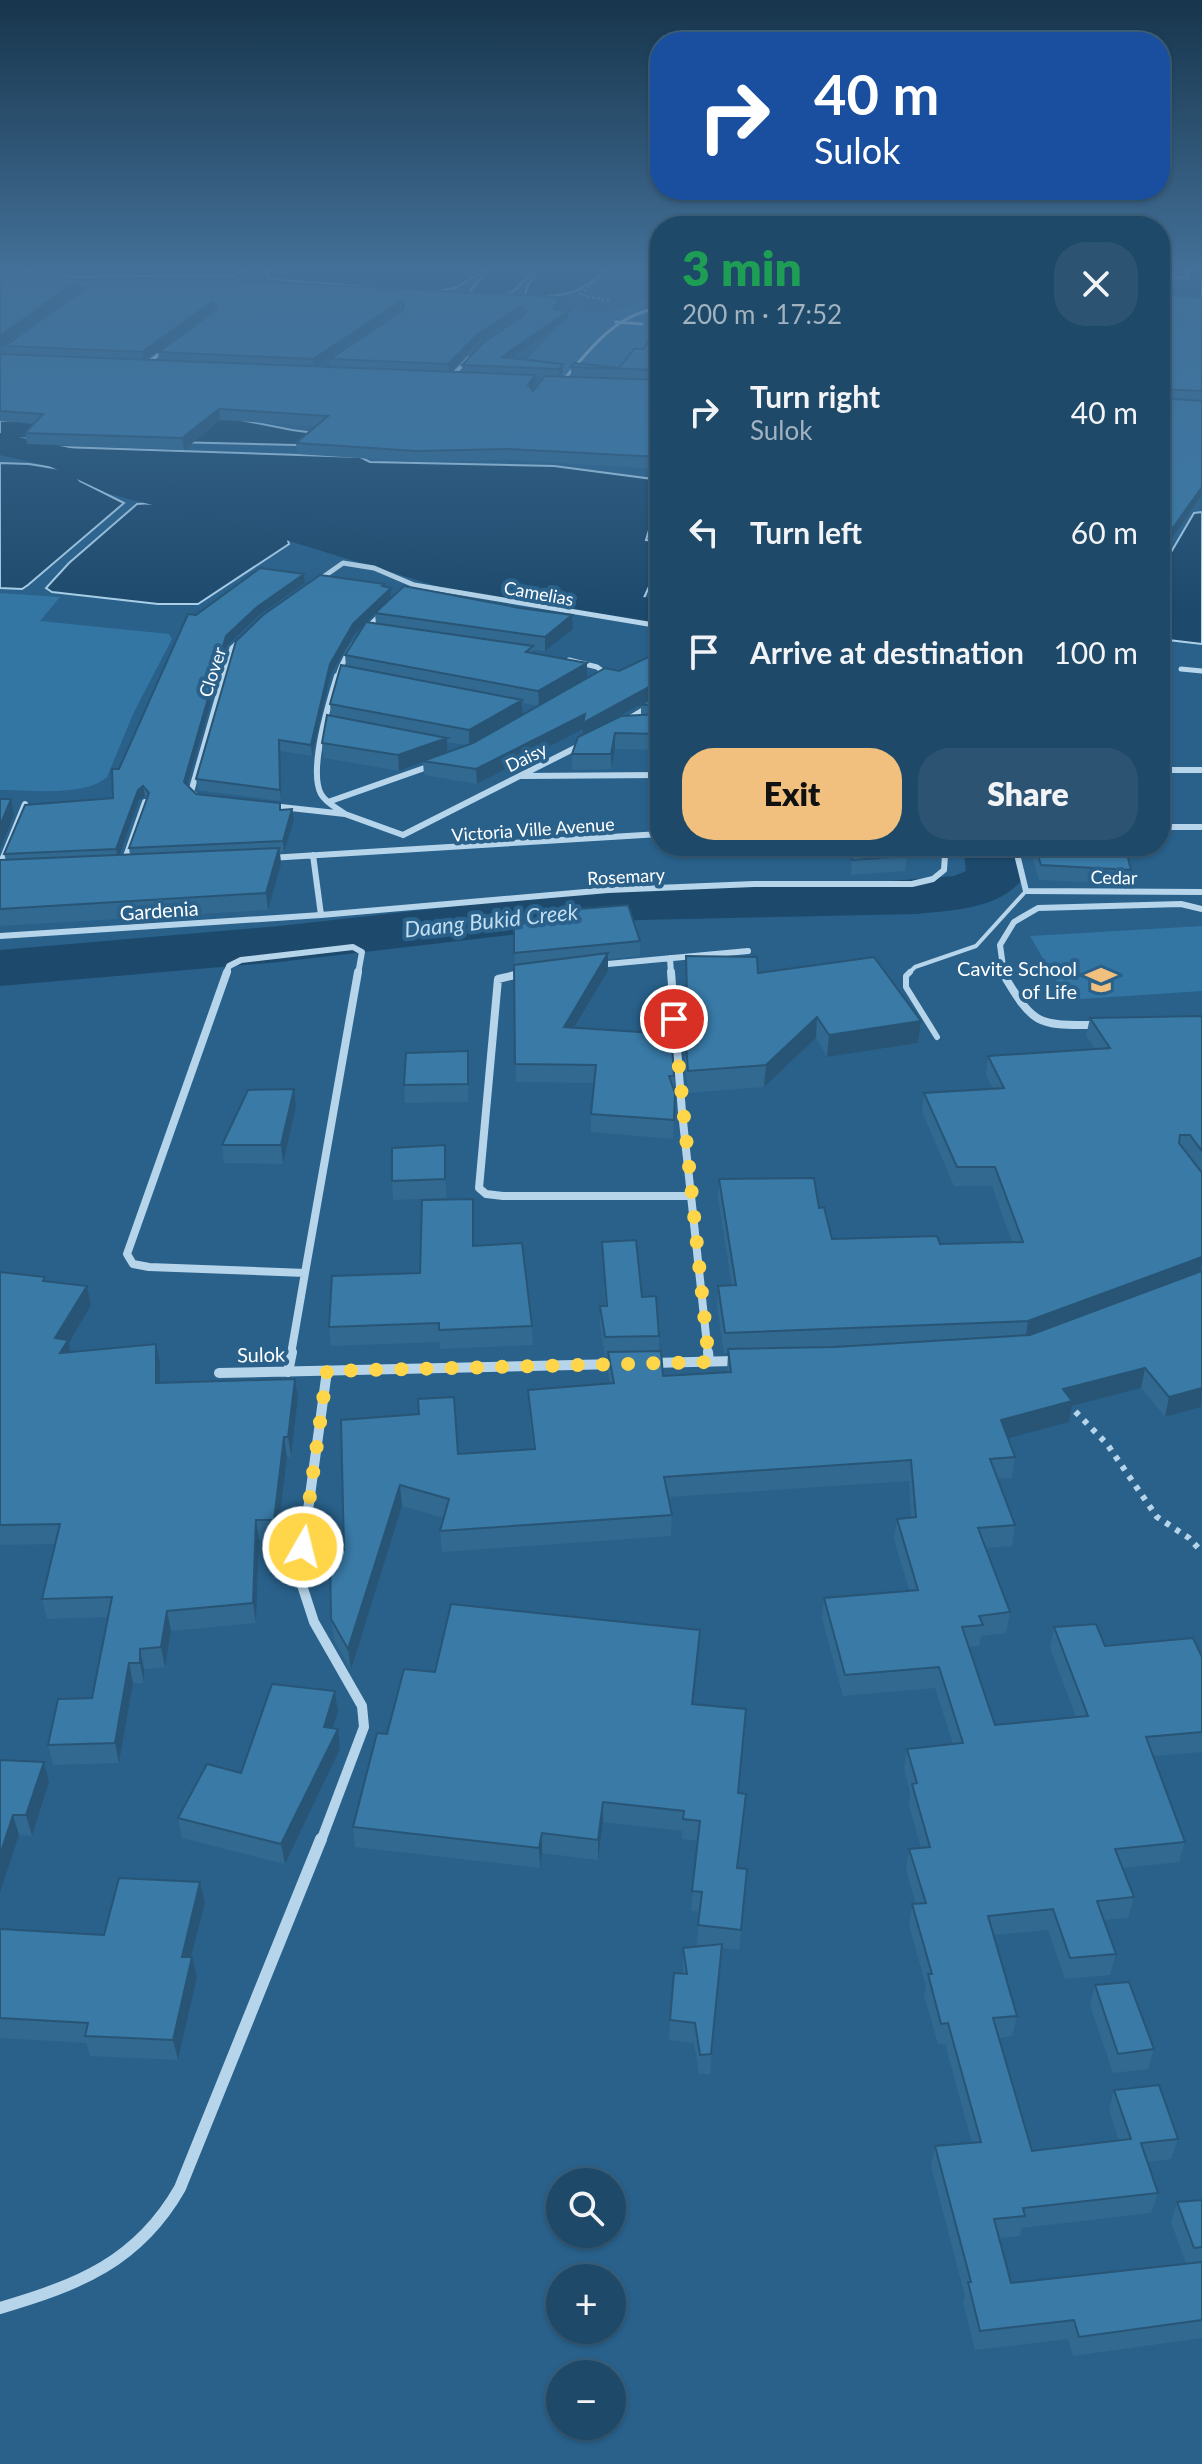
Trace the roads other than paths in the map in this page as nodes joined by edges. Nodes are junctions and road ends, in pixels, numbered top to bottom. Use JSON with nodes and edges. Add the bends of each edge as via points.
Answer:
{"nodes":[{"id":1,"x":343,"y":563,"type":"joint"},
{"id":2,"x":414,"y":585,"type":"junction"},
{"id":3,"x":650,"y":624,"type":"edge"},
{"id":4,"x":365,"y":631,"type":"junction"},
{"id":5,"x":380,"y":633,"type":"edge"},
{"id":6,"x":567,"y":660,"type":"edge"},
{"id":7,"x":1181,"y":669,"type":"dead end"},
{"id":8,"x":1202,"y":671,"type":"edge"},
{"id":9,"x":339,"y":674,"type":"junction"},
{"id":10,"x":354,"y":677,"type":"edge"},
{"id":11,"x":600,"y":680,"type":"edge"},
{"id":12,"x":650,"y":706,"type":"edge"},
{"id":13,"x":325,"y":724,"type":"junction"},
{"id":14,"x":633,"y":725,"type":"edge"},
{"id":15,"x":339,"y":727,"type":"edge"},
{"id":16,"x":586,"y":742,"type":"edge"},
{"id":17,"x":442,"y":762,"type":"edge"},
{"id":18,"x":1170,"y":770,"type":"edge"},
{"id":19,"x":1202,"y":770,"type":"edge"},
{"id":20,"x":650,"y":775,"type":"edge"},
{"id":21,"x":517,"y":776,"type":"junction"},
{"id":22,"x":145,"y":802,"type":"edge"},
{"id":23,"x":328,"y":802,"type":"junction"},
{"id":24,"x":25,"y":804,"type":"edge"},
{"id":25,"x":345,"y":814,"type":"junction"},
{"id":26,"x":1170,"y":827,"type":"edge"},
{"id":27,"x":1202,"y":827,"type":"edge"},
{"id":28,"x":403,"y":835,"type":"junction"},
{"id":29,"x":650,"y":835,"type":"edge"},
{"id":30,"x":408,"y":852,"type":"junction"},
{"id":31,"x":313,"y":855,"type":"junction"},
{"id":32,"x":945,"y":856,"type":"edge"},
{"id":33,"x":1017,"y":856,"type":"edge"},
{"id":34,"x":265,"y":858,"type":"edge"},
{"id":35,"x":0,"y":865,"type":"edge"},
{"id":36,"x":138,"y":865,"type":"edge"},
{"id":37,"x":1026,"y":891,"type":"junction"},
{"id":38,"x":1202,"y":892,"type":"edge"},
{"id":39,"x":1202,"y":909,"type":"edge"},
{"id":40,"x":321,"y":915,"type":"junction"},
{"id":41,"x":0,"y":936,"type":"edge"},
{"id":42,"x":748,"y":951,"type":"dead end"},
{"id":43,"x":670,"y":958,"type":"junction"},
{"id":44,"x":581,"y":967,"type":"edge"},
{"id":45,"x":537,"y":972,"type":"edge"},
{"id":46,"x":1110,"y":1025,"type":"edge"},
{"id":47,"x":937,"y":1037,"type":"dead end"},
{"id":48,"x":691,"y":1196,"type":"junction"},
{"id":49,"x":306,"y":1273,"type":"junction"},
{"id":50,"x":740,"y":1361,"type":"edge"},
{"id":51,"x":709,"y":1362,"type":"junction"},
{"id":52,"x":645,"y":1363,"type":"edge"},
{"id":53,"x":630,"y":1364,"type":"edge"},
{"id":54,"x":327,"y":1371,"type":"junction"},
{"id":55,"x":288,"y":1372,"type":"junction"},
{"id":56,"x":219,"y":1373,"type":"dead end"},
{"id":57,"x":0,"y":2308,"type":"edge"}],
"edges":[{"from":1,"to":2,"type":"street","name":"Camelias","via":[[374,568]]},
{"from":1,"to":25,"type":"street","name":"Clover","via":[[232,648],[191,792],[205,800]]},
{"from":2,"to":3,"type":"street","name":"Camelias"},
{"from":2,"to":4,"type":"street"},
{"from":4,"to":5,"type":"street"},
{"from":4,"to":9,"type":"street","via":[[350,646]]},
{"from":6,"to":11,"type":"street","via":[[597,667],[605,673]]},
{"from":7,"to":8,"type":"street"},
{"from":9,"to":10,"type":"street"},
{"from":9,"to":13,"type":"street"},
{"from":12,"to":14,"type":"street","via":[[619,725]]},
{"from":13,"to":15,"type":"street"},
{"from":13,"to":23,"type":"street","via":[[318,764],[319,790]]},
{"from":16,"to":21,"type":"street","name":"Daisy"},
{"from":17,"to":23,"type":"street"},
{"from":18,"to":19,"type":"street"},
{"from":20,"to":21,"type":"street"},
{"from":21,"to":28,"type":"street","name":"Daisy"},
{"from":22,"to":36,"type":"street","via":[[122,866]]},
{"from":23,"to":25,"type":"street"},
{"from":24,"to":35,"type":"street"},
{"from":25,"to":28,"type":"street"},
{"from":26,"to":27,"type":"street"},
{"from":28,"to":30,"type":"street"},
{"from":29,"to":30,"type":"street","name":"Victoria Ville Avenue"},
{"from":30,"to":31,"type":"street","name":"Victoria Ville Avenue"},
{"from":31,"to":34,"type":"street","name":"Victoria Ville Avenue"},
{"from":31,"to":40,"type":"street"},
{"from":32,"to":40,"type":"street","name":"Rosemary","via":[[944,870],[912,884],[608,890]]},
{"from":33,"to":37,"type":"street"},
{"from":37,"to":38,"type":"street","name":"Cedar"},
{"from":37,"to":47,"type":"lane","via":[[976,946],[915,967],[906,976],[906,987]]},
{"from":39,"to":46,"type":"street","via":[[1181,904],[1038,908],[1014,922],[1000,945],[1001,970],[1035,1018],[1051,1025]]},
{"from":40,"to":41,"type":"street","name":"Gardenia"},
{"from":42,"to":43,"type":"street"},
{"from":43,"to":44,"type":"street"},
{"from":43,"to":48,"type":"street"},
{"from":45,"to":48,"type":"street","via":[[498,979],[479,1188],[503,1196]]},
{"from":48,"to":51,"type":"street"},
{"from":49,"to":49,"type":"street","via":[[149,1267],[133,1264],[127,1254],[229,966],[241,960],[353,947],[362,952]]},
{"from":49,"to":55,"type":"street"},
{"from":50,"to":51,"type":"street"},
{"from":51,"to":52,"type":"street"},
{"from":53,"to":54,"type":"street","name":"Sulok"},
{"from":54,"to":55,"type":"street","name":"Sulok"},
{"from":54,"to":57,"type":"street","via":[[299,1576],[314,1622],[362,1706],[364,1727],[355,1756],[180,2188],[157,2225],[124,2254],[41,2296]]},
{"from":55,"to":56,"type":"street","name":"Sulok"}]}
